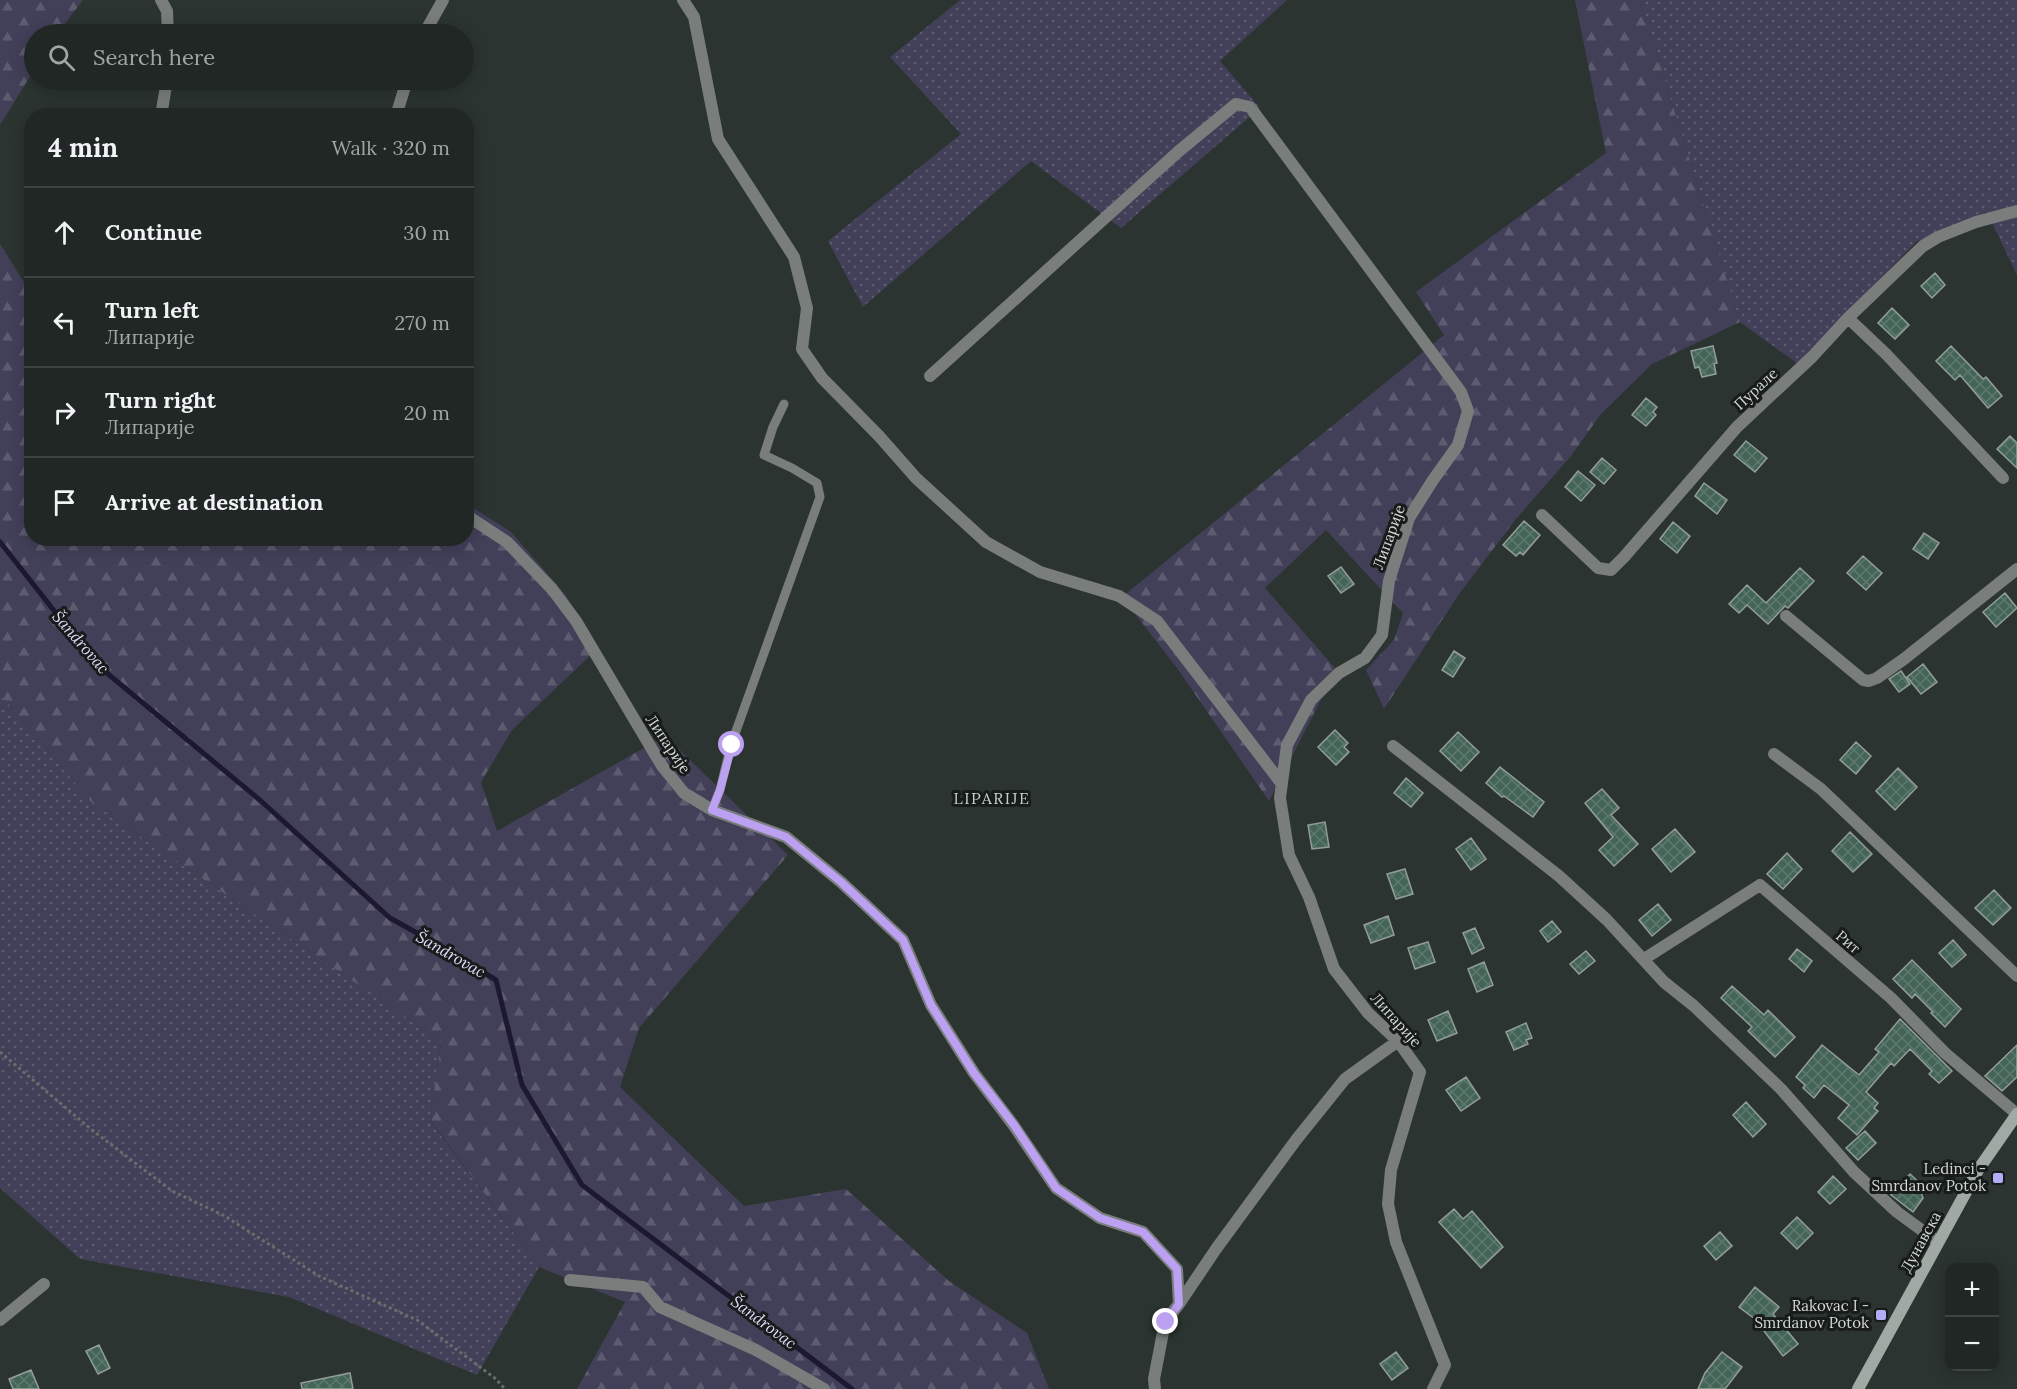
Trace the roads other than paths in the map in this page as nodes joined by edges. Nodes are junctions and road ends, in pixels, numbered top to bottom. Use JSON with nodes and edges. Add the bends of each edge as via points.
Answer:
{"nodes":[{"id":1,"x":161,"y":0,"type":"edge"},
{"id":2,"x":443,"y":0,"type":"edge"},
{"id":3,"x":683,"y":0,"type":"edge"},
{"id":4,"x":168,"y":24,"type":"edge"},
{"id":5,"x":430,"y":24,"type":"edge"},
{"id":6,"x":165,"y":90,"type":"edge"},
{"id":7,"x":405,"y":90,"type":"edge"},
{"id":8,"x":162,"y":108,"type":"edge"},
{"id":9,"x":399,"y":108,"type":"edge"},
{"id":10,"x":2017,"y":211,"type":"edge"},
{"id":11,"x":1848,"y":318,"type":"junction"},
{"id":12,"x":930,"y":376,"type":"dead end"},
{"id":13,"x":784,"y":404,"type":"dead end"},
{"id":14,"x":2003,"y":478,"type":"dead end"},
{"id":15,"x":1542,"y":515,"type":"dead end"},
{"id":16,"x":474,"y":520,"type":"edge"},
{"id":17,"x":2017,"y":569,"type":"edge"},
{"id":18,"x":1786,"y":616,"type":"dead end"},
{"id":19,"x":1393,"y":746,"type":"dead end"},
{"id":20,"x":1774,"y":754,"type":"dead end"},
{"id":21,"x":1282,"y":784,"type":"junction"},
{"id":22,"x":712,"y":810,"type":"junction"},
{"id":23,"x":1644,"y":959,"type":"junction"},
{"id":24,"x":2017,"y":976,"type":"edge"},
{"id":25,"x":1398,"y":1041,"type":"junction"},
{"id":26,"x":2017,"y":1114,"type":"edge"},
{"id":27,"x":1938,"y":1242,"type":"junction"},
{"id":28,"x":570,"y":1280,"type":"dead end"},
{"id":29,"x":44,"y":1284,"type":"dead end"},
{"id":30,"x":1179,"y":1304,"type":"junction"},
{"id":31,"x":0,"y":1320,"type":"edge"},
{"id":32,"x":824,"y":1389,"type":"edge"},
{"id":33,"x":1155,"y":1389,"type":"edge"},
{"id":34,"x":1433,"y":1389,"type":"edge"},
{"id":35,"x":1858,"y":1389,"type":"edge"}],
"edges":[{"from":1,"to":4,"type":"street"},
{"from":2,"to":5,"type":"street"},
{"from":3,"to":21,"type":"street","via":[[694,16],[718,140],[794,256],[807,308],[802,349],[822,378],[916,478],[986,542],[1040,572],[1119,596],[1157,621]]},
{"from":6,"to":8,"type":"street"},
{"from":7,"to":9,"type":"street"},
{"from":10,"to":11,"type":"street","name":"Пурале","via":[[1976,222],[1923,246]]},
{"from":11,"to":14,"type":"street"},
{"from":11,"to":15,"type":"street","name":"Пурале","via":[[1737,427],[1611,570],[1599,568]]},
{"from":12,"to":21,"type":"street","name":"Липарије","via":[[1236,104],[1250,107],[1461,392],[1468,411],[1458,445],[1409,518],[1389,581],[1382,636],[1365,658],[1338,673],[1311,700],[1287,745]]},
{"from":13,"to":22,"type":"lane","via":[[764,455],[817,483],[820,497]]},
{"from":16,"to":22,"type":"street","name":"Липарије","via":[[507,542],[552,589],[576,621],[662,766],[684,793]]},
{"from":17,"to":18,"type":"street","via":[[1904,659],[1869,681]]},
{"from":19,"to":23,"type":"street","via":[[1559,876]]},
{"from":20,"to":24,"type":"street","via":[[1821,789]]},
{"from":21,"to":25,"type":"street","name":"Липарије","via":[[1280,798],[1289,855],[1335,969],[1368,1013]]},
{"from":22,"to":30,"type":"street","name":"Липарије","via":[[786,837],[903,940],[931,1005],[1056,1188],[1100,1218],[1143,1232],[1177,1269]]},
{"from":23,"to":26,"type":"street","name":"Рит","via":[[1760,885]]},
{"from":23,"to":27,"type":"street","via":[[1781,1089],[1854,1172],[1897,1212]]},
{"from":25,"to":30,"type":"street","via":[[1345,1079],[1289,1149]]},
{"from":25,"to":34,"type":"street","name":"Липарије","via":[[1420,1071],[1391,1170],[1388,1204],[1396,1242],[1445,1365]]},
{"from":26,"to":27,"type":"main road","name":"Дунавска","via":[[1990,1151]]},
{"from":27,"to":35,"type":"main road","name":"Дунавска"},
{"from":28,"to":32,"type":"street","via":[[643,1287],[660,1307],[756,1350]]},
{"from":29,"to":31,"type":"street"},
{"from":30,"to":33,"type":"street","via":[[1166,1322]]}]}
